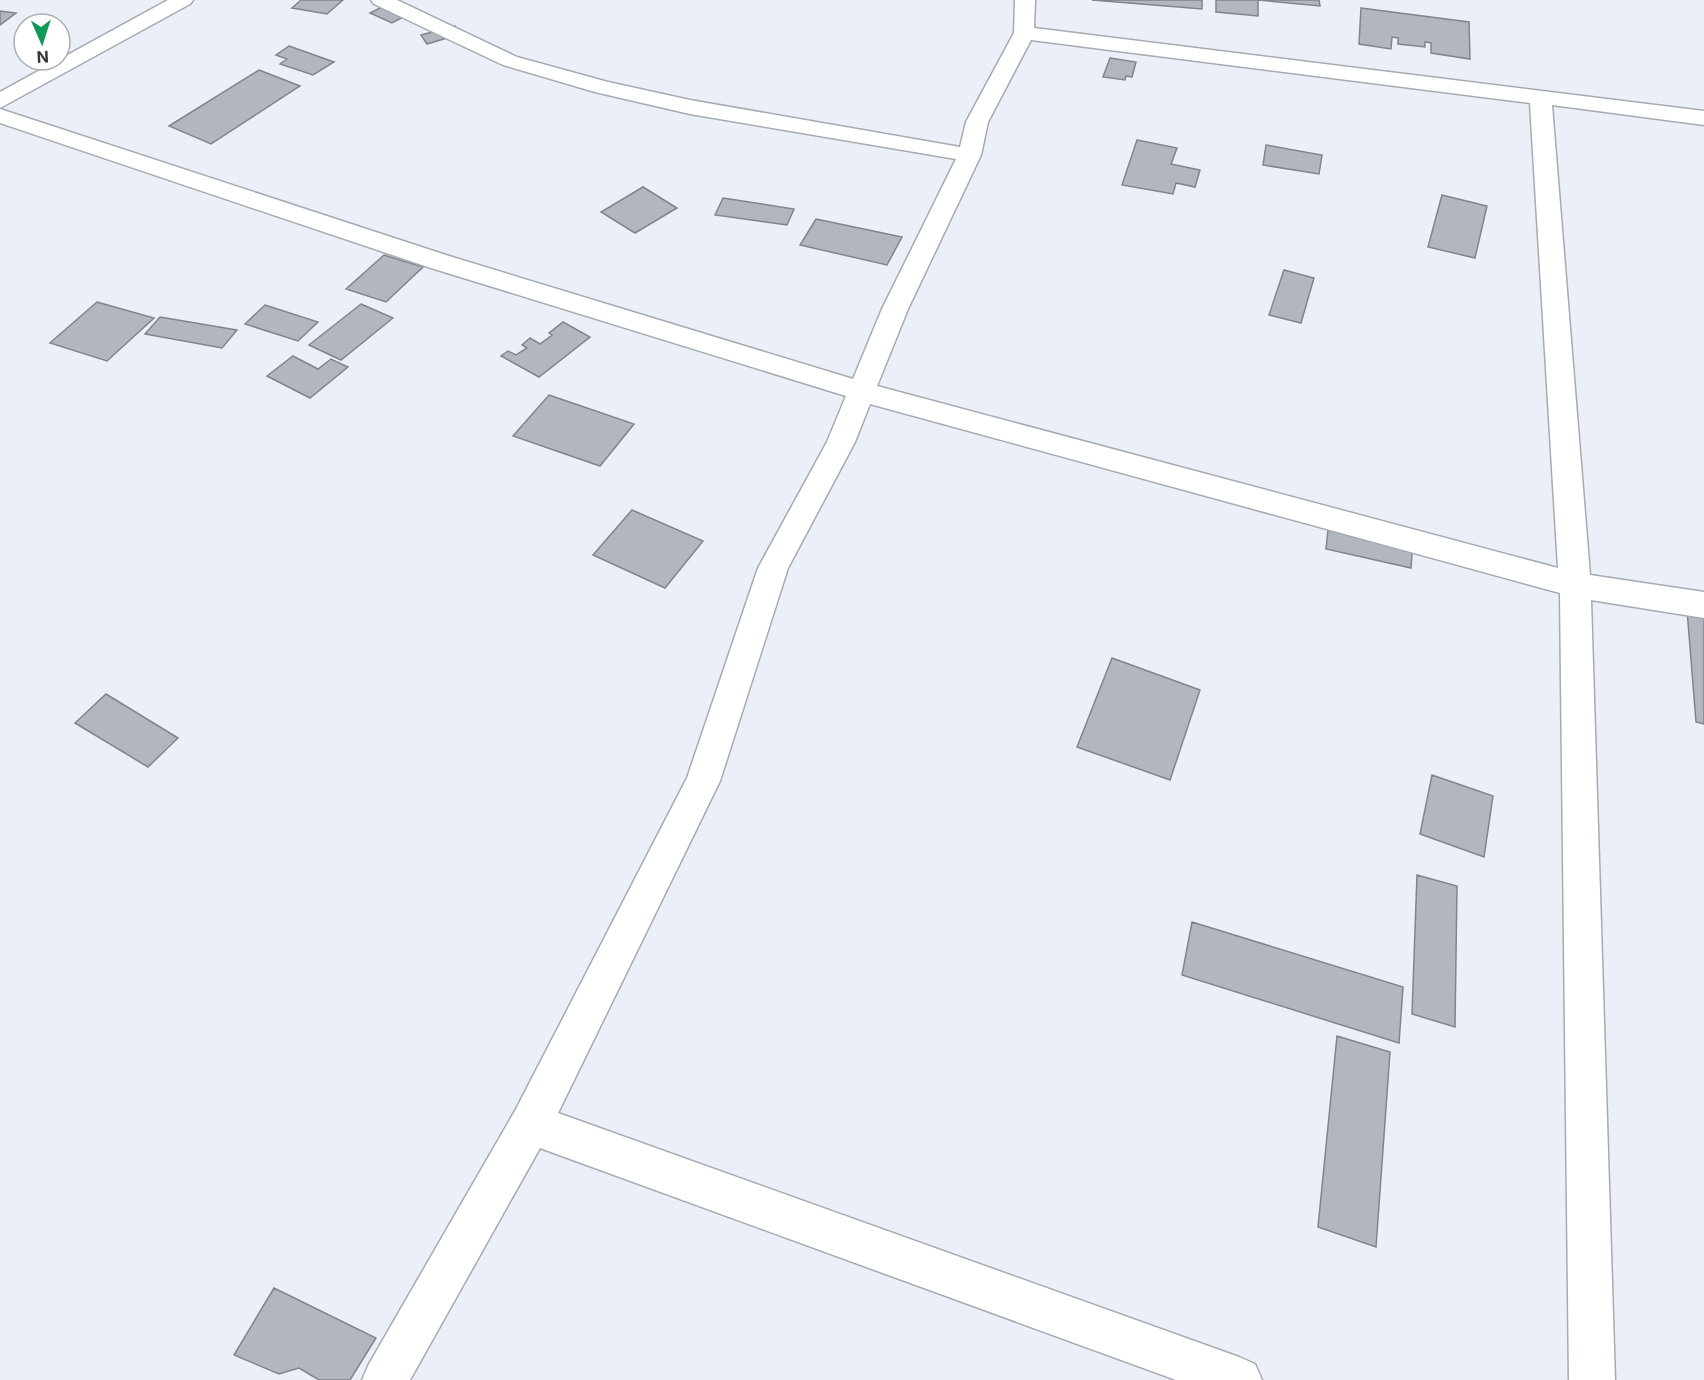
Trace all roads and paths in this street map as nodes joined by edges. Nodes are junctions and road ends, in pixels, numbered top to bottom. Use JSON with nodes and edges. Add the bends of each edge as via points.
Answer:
{"nodes":[{"id":1,"x":183,"y":0,"type":"edge"},
{"id":2,"x":381,"y":0,"type":"edge"},
{"id":3,"x":1025,"y":0,"type":"edge"},
{"id":4,"x":1024,"y":33,"type":"junction"},
{"id":5,"x":1540,"y":97,"type":"junction"},
{"id":6,"x":0,"y":100,"type":"edge"},
{"id":7,"x":0,"y":116,"type":"edge"},
{"id":8,"x":1704,"y":118,"type":"edge"},
{"id":9,"x":970,"y":155,"type":"junction"},
{"id":10,"x":863,"y":392,"type":"junction"},
{"id":11,"x":1575,"y":585,"type":"junction"},
{"id":12,"x":1704,"y":605,"type":"edge"},
{"id":13,"x":531,"y":1124,"type":"junction"},
{"id":14,"x":385,"y":1380,"type":"edge"},
{"id":15,"x":1239,"y":1380,"type":"edge"},
{"id":16,"x":1592,"y":1380,"type":"edge"}],
"edges":[{"from":1,"to":6,"type":"street"},
{"from":2,"to":9,"type":"street","via":[[510,61],[603,87],[690,107]]},
{"from":3,"to":4,"type":"street"},
{"from":4,"to":5,"type":"street"},
{"from":4,"to":9,"type":"street","via":[[977,122]]},
{"from":5,"to":8,"type":"street"},
{"from":5,"to":11,"type":"street"},
{"from":7,"to":10,"type":"street","via":[[440,262]]},
{"from":9,"to":10,"type":"street","via":[[895,309]]},
{"from":10,"to":11,"type":"street"},
{"from":10,"to":13,"type":"street","via":[[841,442],[773,568],[704,781]]},
{"from":11,"to":12,"type":"street"},
{"from":11,"to":16,"type":"street"},
{"from":13,"to":14,"type":"street"},
{"from":13,"to":15,"type":"street"}]}
